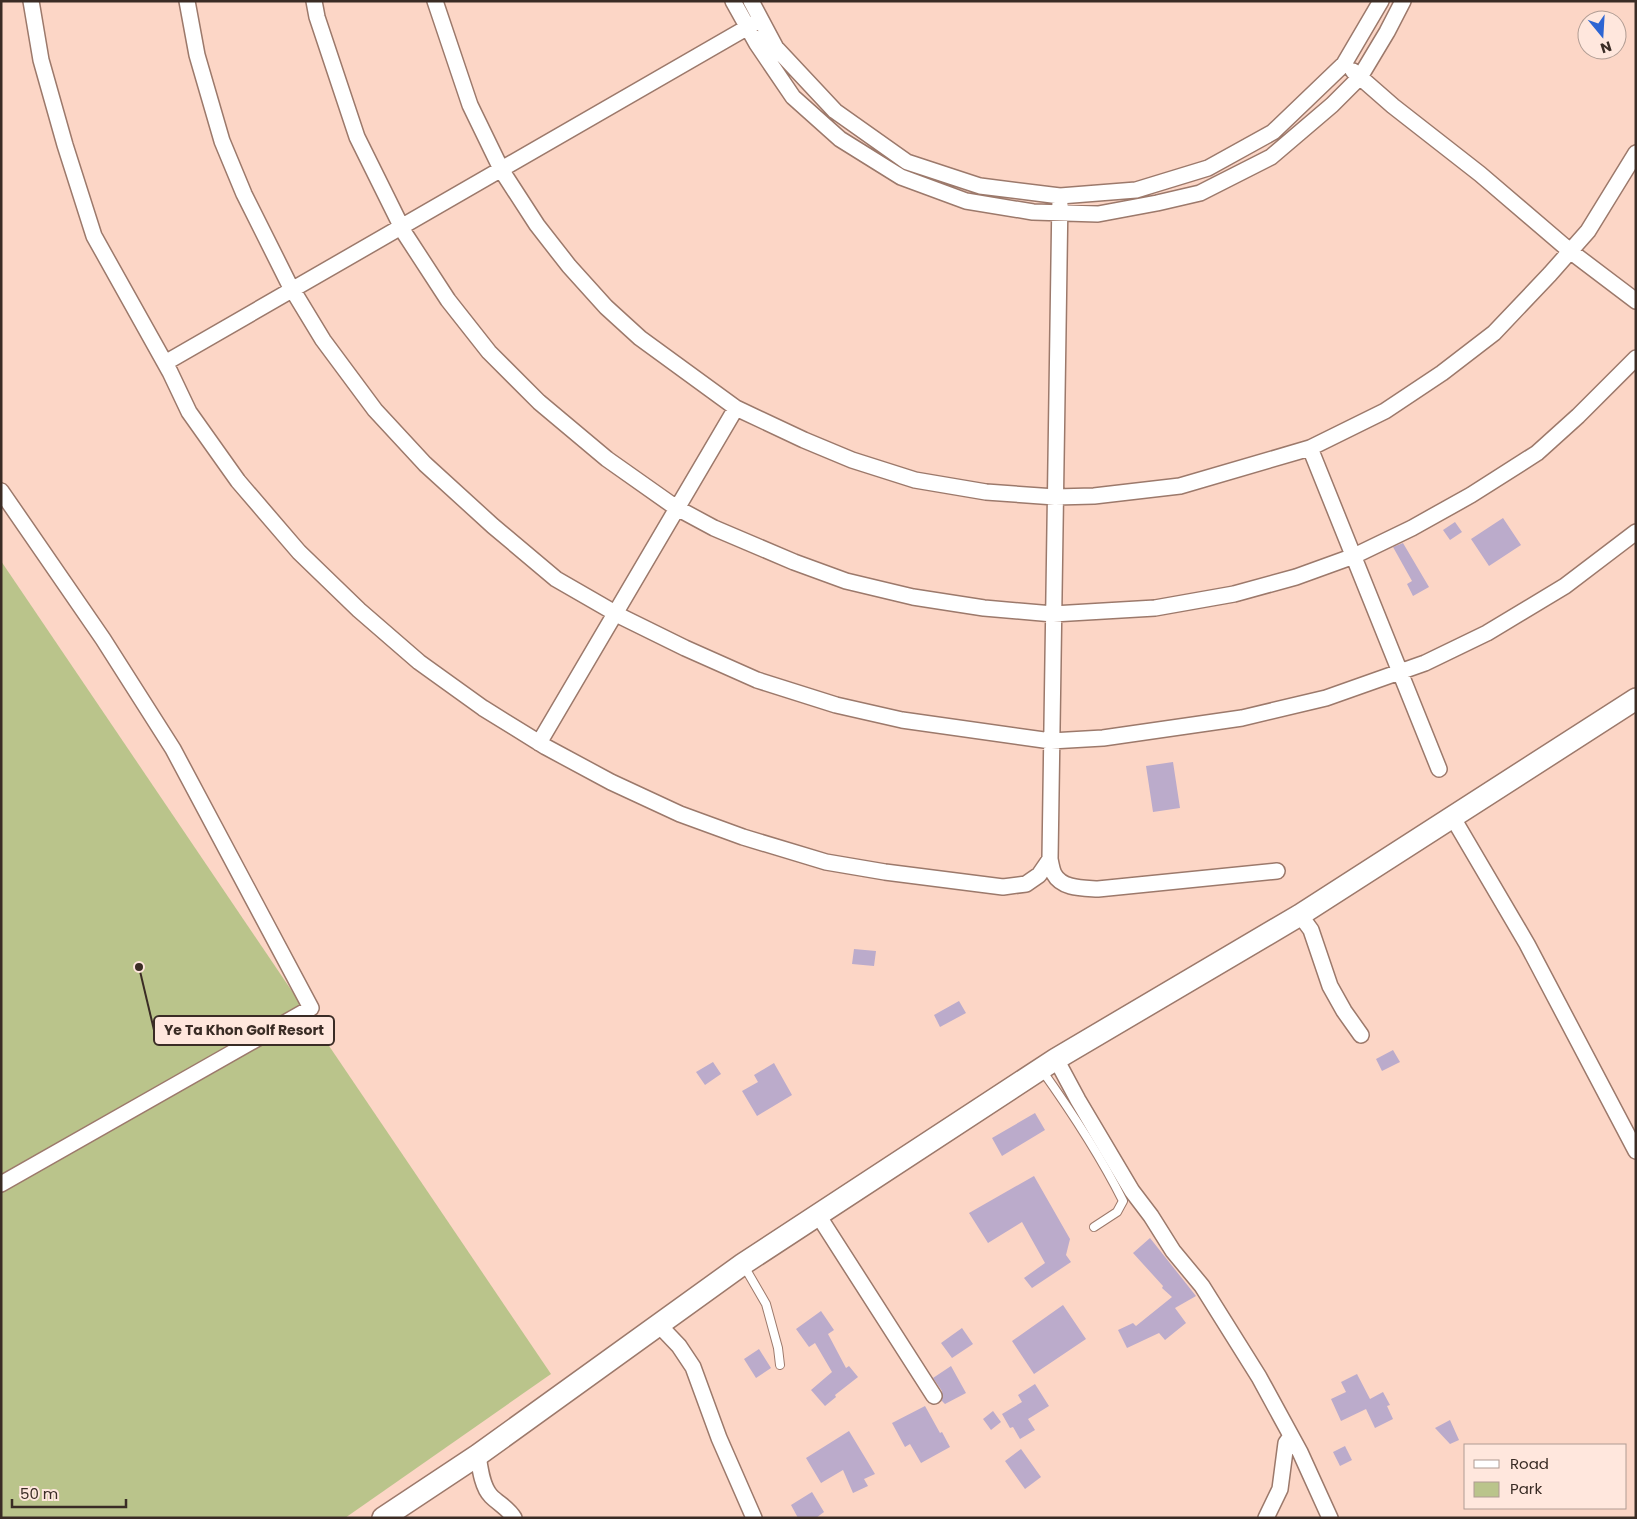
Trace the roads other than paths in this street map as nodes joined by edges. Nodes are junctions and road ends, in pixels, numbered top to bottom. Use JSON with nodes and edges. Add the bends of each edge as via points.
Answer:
{"nodes":[{"id":1,"x":31,"y":1,"type":"edge"},
{"id":2,"x":187,"y":1,"type":"edge"},
{"id":3,"x":314,"y":1,"type":"edge"},
{"id":4,"x":435,"y":1,"type":"edge"},
{"id":5,"x":733,"y":1,"type":"edge"},
{"id":6,"x":751,"y":1,"type":"edge"},
{"id":7,"x":1381,"y":1,"type":"edge"},
{"id":8,"x":1403,"y":1,"type":"edge"},
{"id":9,"x":761,"y":20,"type":"junction"},
{"id":10,"x":747,"y":28,"type":"junction"},
{"id":11,"x":1344,"y":64,"type":"junction"},
{"id":12,"x":1360,"y":77,"type":"junction"},
{"id":13,"x":1636,"y":153,"type":"edge"},
{"id":14,"x":1060,"y":196,"type":"junction"},
{"id":15,"x":1060,"y":214,"type":"junction"},
{"id":16,"x":1570,"y":251,"type":"junction"},
{"id":17,"x":1636,"y":301,"type":"edge"},
{"id":18,"x":1636,"y":358,"type":"edge"},
{"id":19,"x":165,"y":363,"type":"junction"},
{"id":20,"x":736,"y":408,"type":"junction"},
{"id":21,"x":1310,"y":448,"type":"junction"},
{"id":22,"x":1,"y":491,"type":"edge"},
{"id":23,"x":1055,"y":497,"type":"junction"},
{"id":24,"x":1636,"y":532,"type":"edge"},
{"id":25,"x":1053,"y":614,"type":"junction"},
{"id":26,"x":1636,"y":699,"type":"edge"},
{"id":27,"x":1052,"y":741,"type":"junction"},
{"id":28,"x":539,"y":743,"type":"junction"},
{"id":29,"x":1439,"y":769,"type":"dead end"},
{"id":30,"x":1453,"y":818,"type":"junction"},
{"id":31,"x":1050,"y":859,"type":"junction"},
{"id":32,"x":1277,"y":871,"type":"dead end"},
{"id":33,"x":1300,"y":915,"type":"junction"},
{"id":34,"x":1361,"y":1035,"type":"dead end"},
{"id":35,"x":1049,"y":1064,"type":"junction"},
{"id":36,"x":1636,"y":1151,"type":"edge"},
{"id":37,"x":1,"y":1184,"type":"edge"},
{"id":38,"x":818,"y":1215,"type":"junction"},
{"id":39,"x":1094,"y":1227,"type":"dead end"},
{"id":40,"x":742,"y":1264,"type":"junction"},
{"id":41,"x":658,"y":1324,"type":"junction"},
{"id":42,"x":780,"y":1365,"type":"dead end"},
{"id":43,"x":934,"y":1396,"type":"dead end"},
{"id":44,"x":1291,"y":1436,"type":"junction"},
{"id":45,"x":478,"y":1455,"type":"junction"},
{"id":46,"x":383,"y":1518,"type":"edge"},
{"id":47,"x":514,"y":1518,"type":"edge"},
{"id":48,"x":754,"y":1518,"type":"edge"},
{"id":49,"x":1266,"y":1518,"type":"edge"},
{"id":50,"x":1330,"y":1518,"type":"edge"}],
"edges":[{"from":1,"to":19,"type":"street","via":[[41,60],[94,236]]},
{"from":2,"to":27,"type":"street","via":[[197,55],[222,141],[244,194],[290,284],[323,340],[375,410],[425,464],[492,526],[556,579],[622,617],[758,680],[902,720]]},
{"from":3,"to":25,"type":"street","via":[[358,137],[410,242],[448,300],[489,352],[539,402],[607,460],[675,507],[714,528],[846,581],[913,597]]},
{"from":4,"to":20,"type":"street","via":[[470,105],[502,171],[537,225],[606,307],[640,338]]},
{"from":5,"to":10,"type":"street"},
{"from":6,"to":9,"type":"street"},
{"from":7,"to":11,"type":"street"},
{"from":8,"to":12,"type":"street"},
{"from":9,"to":10,"type":"street"},
{"from":9,"to":14,"type":"street","via":[[776,48],[835,111],[907,162],[980,186]]},
{"from":10,"to":15,"type":"street","via":[[793,97],[840,139],[902,177],[966,201]]},
{"from":10,"to":19,"type":"street"},
{"from":11,"to":12,"type":"street"},
{"from":11,"to":14,"type":"street","via":[[1273,132],[1208,168],[1136,190]]},
{"from":12,"to":15,"type":"street","via":[[1271,157],[1200,193],[1098,214]]},
{"from":12,"to":16,"type":"street"},
{"from":13,"to":16,"type":"street","via":[[1588,231]]},
{"from":14,"to":15,"type":"street"},
{"from":15,"to":23,"type":"street"},
{"from":16,"to":17,"type":"street"},
{"from":16,"to":21,"type":"street","via":[[1494,333],[1442,373],[1385,411]]},
{"from":18,"to":25,"type":"street","via":[[1537,453],[1471,495],[1354,556],[1296,577],[1234,594],[1155,608]]},
{"from":19,"to":28,"type":"street","via":[[189,412],[233,474],[299,552],[419,662],[482,708]]},
{"from":20,"to":23,"type":"street","via":[[852,460],[915,480],[986,492]]},
{"from":20,"to":28,"type":"street"},
{"from":21,"to":23,"type":"street","via":[[1180,486]]},
{"from":21,"to":29,"type":"street"},
{"from":22,"to":37,"type":"street","via":[[173,749],[311,1008]]},
{"from":23,"to":25,"type":"street"},
{"from":24,"to":27,"type":"street","via":[[1565,586],[1487,633],[1424,663],[1326,698],[1233,720],[1103,738]]},
{"from":25,"to":27,"type":"street"},
{"from":26,"to":30,"type":"street"},
{"from":27,"to":31,"type":"street"},
{"from":28,"to":31,"type":"street","via":[[680,814],[826,862],[1003,886],[1026,884],[1039,875]]},
{"from":30,"to":33,"type":"street"},
{"from":30,"to":36,"type":"street","via":[[1527,944]]},
{"from":31,"to":32,"type":"street","via":[[1054,875],[1063,883],[1098,889]]},
{"from":33,"to":34,"type":"street","via":[[1311,930],[1330,986]]},
{"from":33,"to":35,"type":"street"},
{"from":35,"to":38,"type":"street"},
{"from":35,"to":39,"type":"lane","via":[[1063,1100],[1123,1201],[1117,1212]]},
{"from":35,"to":44,"type":"street","via":[[1078,1100],[1132,1191],[1173,1251],[1202,1286],[1259,1376]]},
{"from":38,"to":40,"type":"street"},
{"from":38,"to":43,"type":"street"},
{"from":40,"to":41,"type":"street"},
{"from":40,"to":42,"type":"lane","via":[[766,1304]]},
{"from":41,"to":45,"type":"street"},
{"from":41,"to":48,"type":"street","via":[[693,1367]]},
{"from":44,"to":49,"type":"street","via":[[1286,1443],[1280,1489]]},
{"from":44,"to":50,"type":"street"},
{"from":45,"to":46,"type":"street"},
{"from":45,"to":47,"type":"street","via":[[489,1494]]}]}
